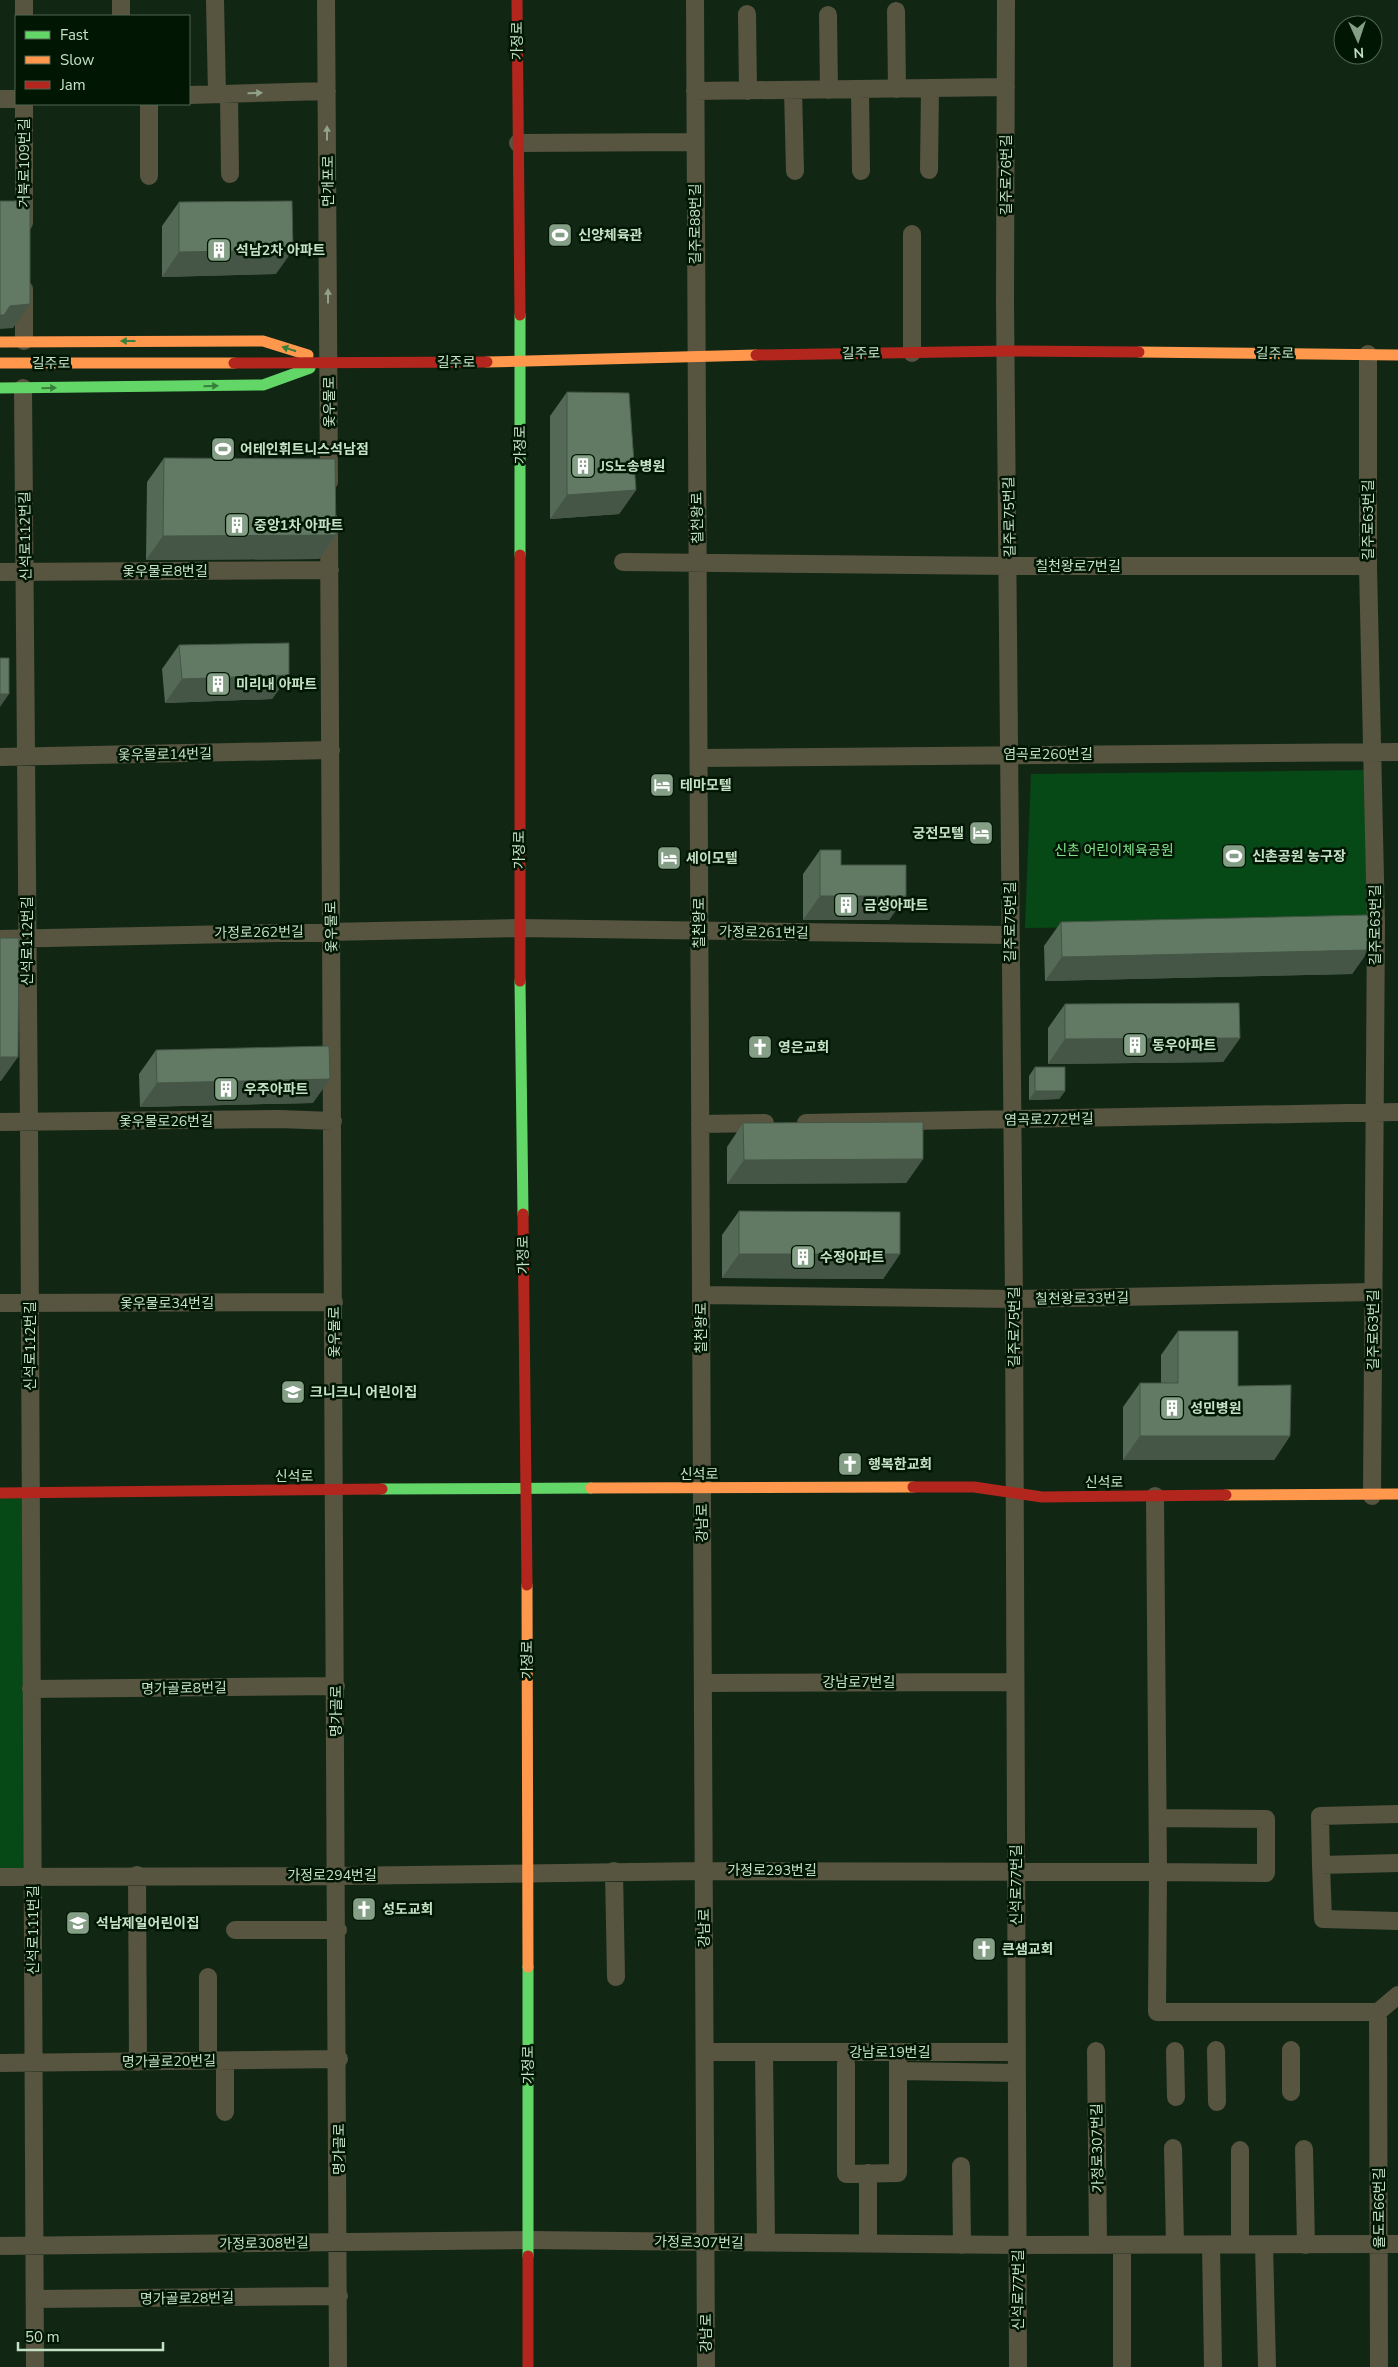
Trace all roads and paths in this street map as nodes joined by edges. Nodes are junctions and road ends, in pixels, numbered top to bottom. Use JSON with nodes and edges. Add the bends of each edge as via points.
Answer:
{"nodes":[{"id":1,"x":24,"y":0,"type":"edge"},
{"id":2,"x":121,"y":0,"type":"edge"},
{"id":3,"x":215,"y":0,"type":"edge"},
{"id":4,"x":326,"y":0,"type":"edge"},
{"id":5,"x":517,"y":0,"type":"edge"},
{"id":6,"x":695,"y":0,"type":"edge"},
{"id":7,"x":1006,"y":0,"type":"edge"},
{"id":8,"x":896,"y":11,"type":"dead end"},
{"id":9,"x":747,"y":14,"type":"dead end"},
{"id":10,"x":24,"y":15,"type":"edge"},
{"id":11,"x":121,"y":15,"type":"edge"},
{"id":12,"x":828,"y":15,"type":"dead end"},
{"id":13,"x":1006,"y":87,"type":"junction"},
{"id":14,"x":930,"y":88,"type":"junction"},
{"id":15,"x":860,"y":89,"type":"junction"},
{"id":16,"x":897,"y":89,"type":"junction"},
{"id":17,"x":793,"y":90,"type":"junction"},
{"id":18,"x":829,"y":90,"type":"junction"},
{"id":19,"x":327,"y":91,"type":"junction"},
{"id":20,"x":748,"y":91,"type":"junction"},
{"id":21,"x":695,"y":92,"type":"junction"},
{"id":22,"x":223,"y":94,"type":"junction"},
{"id":23,"x":190,"y":95,"type":"edge"},
{"id":24,"x":0,"y":99,"type":"edge"},
{"id":25,"x":15,"y":99,"type":"edge"},
{"id":26,"x":24,"y":105,"type":"edge"},
{"id":27,"x":149,"y":105,"type":"edge"},
{"id":28,"x":695,"y":142,"type":"junction"},
{"id":29,"x":518,"y":143,"type":"junction"},
{"id":30,"x":929,"y":170,"type":"dead end"},
{"id":31,"x":795,"y":171,"type":"dead end"},
{"id":32,"x":861,"y":171,"type":"dead end"},
{"id":33,"x":230,"y":174,"type":"dead end"},
{"id":34,"x":149,"y":176,"type":"dead end"},
{"id":35,"x":912,"y":234,"type":"dead end"},
{"id":36,"x":24,"y":242,"type":"edge"},
{"id":37,"x":24,"y":272,"type":"edge"},
{"id":38,"x":0,"y":342,"type":"edge"},
{"id":39,"x":24,"y":342,"type":"junction"},
{"id":40,"x":1007,"y":351,"type":"junction"},
{"id":41,"x":912,"y":352,"type":"junction"},
{"id":42,"x":1368,"y":354,"type":"junction"},
{"id":43,"x":1398,"y":355,"type":"edge"},
{"id":44,"x":696,"y":356,"type":"junction"},
{"id":45,"x":329,"y":362,"type":"junction"},
{"id":46,"x":520,"y":362,"type":"junction"},
{"id":47,"x":0,"y":363,"type":"edge"},
{"id":48,"x":0,"y":388,"type":"edge"},
{"id":49,"x":23,"y":388,"type":"junction"},
{"id":50,"x":623,"y":562,"type":"dead end"},
{"id":51,"x":698,"y":562,"type":"junction"},
{"id":52,"x":1009,"y":566,"type":"junction"},
{"id":53,"x":1368,"y":566,"type":"junction"},
{"id":54,"x":330,"y":570,"type":"junction"},
{"id":55,"x":0,"y":572,"type":"edge"},
{"id":56,"x":26,"y":572,"type":"junction"},
{"id":57,"x":331,"y":750,"type":"junction"},
{"id":58,"x":1398,"y":752,"type":"edge"},
{"id":59,"x":1372,"y":753,"type":"junction"},
{"id":60,"x":1010,"y":754,"type":"junction"},
{"id":61,"x":26,"y":756,"type":"junction"},
{"id":62,"x":0,"y":757,"type":"edge"},
{"id":63,"x":698,"y":758,"type":"junction"},
{"id":64,"x":519,"y":928,"type":"junction"},
{"id":65,"x":699,"y":930,"type":"junction"},
{"id":66,"x":330,"y":931,"type":"junction"},
{"id":67,"x":1010,"y":936,"type":"junction"},
{"id":68,"x":0,"y":938,"type":"edge"},
{"id":69,"x":26,"y":938,"type":"junction"},
{"id":70,"x":1373,"y":1112,"type":"junction"},
{"id":71,"x":1398,"y":1112,"type":"edge"},
{"id":72,"x":1012,"y":1120,"type":"junction"},
{"id":73,"x":29,"y":1121,"type":"junction"},
{"id":74,"x":333,"y":1121,"type":"junction"},
{"id":75,"x":0,"y":1122,"type":"edge"},
{"id":76,"x":700,"y":1124,"type":"junction"},
{"id":77,"x":1373,"y":1292,"type":"junction"},
{"id":78,"x":701,"y":1295,"type":"junction"},
{"id":79,"x":1014,"y":1299,"type":"junction"},
{"id":80,"x":334,"y":1302,"type":"junction"},
{"id":81,"x":0,"y":1303,"type":"edge"},
{"id":82,"x":30,"y":1303,"type":"junction"},
{"id":83,"x":527,"y":1488,"type":"junction"},
{"id":84,"x":702,"y":1489,"type":"junction"},
{"id":85,"x":335,"y":1491,"type":"junction"},
{"id":86,"x":0,"y":1493,"type":"edge"},
{"id":87,"x":30,"y":1493,"type":"junction"},
{"id":88,"x":1014,"y":1494,"type":"junction"},
{"id":89,"x":1398,"y":1494,"type":"edge"},
{"id":90,"x":1155,"y":1496,"type":"junction"},
{"id":91,"x":1372,"y":1496,"type":"junction"},
{"id":92,"x":703,"y":1682,"type":"junction"},
{"id":93,"x":1015,"y":1682,"type":"junction"},
{"id":94,"x":336,"y":1686,"type":"junction"},
{"id":95,"x":31,"y":1689,"type":"junction"},
{"id":96,"x":1398,"y":1814,"type":"edge"},
{"id":97,"x":1158,"y":1818,"type":"junction"},
{"id":98,"x":1398,"y":1863,"type":"edge"},
{"id":99,"x":1321,"y":1865,"type":"junction"},
{"id":100,"x":704,"y":1870,"type":"junction"},
{"id":101,"x":1016,"y":1870,"type":"junction"},
{"id":102,"x":614,"y":1871,"type":"junction"},
{"id":103,"x":528,"y":1872,"type":"junction"},
{"id":104,"x":1158,"y":1872,"type":"junction"},
{"id":105,"x":32,"y":1876,"type":"junction"},
{"id":106,"x":136,"y":1876,"type":"junction"},
{"id":107,"x":336,"y":1876,"type":"junction"},
{"id":108,"x":0,"y":1877,"type":"edge"},
{"id":109,"x":1398,"y":1921,"type":"edge"},
{"id":110,"x":235,"y":1930,"type":"dead end"},
{"id":111,"x":338,"y":1930,"type":"junction"},
{"id":112,"x":208,"y":1977,"type":"dead end"},
{"id":113,"x":616,"y":1977,"type":"dead end"},
{"id":114,"x":1398,"y":1995,"type":"edge"},
{"id":115,"x":1378,"y":2012,"type":"junction"},
{"id":116,"x":1216,"y":2050,"type":"dead end"},
{"id":117,"x":1291,"y":2050,"type":"dead end"},
{"id":118,"x":1096,"y":2051,"type":"dead end"},
{"id":119,"x":1175,"y":2051,"type":"dead end"},
{"id":120,"x":704,"y":2052,"type":"junction"},
{"id":121,"x":764,"y":2052,"type":"junction"},
{"id":122,"x":898,"y":2052,"type":"junction"},
{"id":123,"x":1016,"y":2052,"type":"junction"},
{"id":124,"x":338,"y":2059,"type":"junction"},
{"id":125,"x":216,"y":2061,"type":"junction"},
{"id":126,"x":138,"y":2062,"type":"junction"},
{"id":127,"x":0,"y":2063,"type":"edge"},
{"id":128,"x":33,"y":2064,"type":"junction"},
{"id":129,"x":846,"y":2064,"type":"dead end"},
{"id":130,"x":898,"y":2071,"type":"junction"},
{"id":131,"x":1016,"y":2073,"type":"junction"},
{"id":132,"x":1292,"y":2092,"type":"dead end"},
{"id":133,"x":1176,"y":2097,"type":"dead end"},
{"id":134,"x":1217,"y":2102,"type":"dead end"},
{"id":135,"x":225,"y":2112,"type":"dead end"},
{"id":136,"x":1173,"y":2148,"type":"dead end"},
{"id":137,"x":1304,"y":2149,"type":"dead end"},
{"id":138,"x":1240,"y":2150,"type":"dead end"},
{"id":139,"x":961,"y":2166,"type":"dead end"},
{"id":140,"x":868,"y":2173,"type":"junction"},
{"id":141,"x":529,"y":2240,"type":"junction"},
{"id":142,"x":339,"y":2242,"type":"junction"},
{"id":143,"x":705,"y":2242,"type":"junction"},
{"id":144,"x":766,"y":2243,"type":"junction"},
{"id":145,"x":868,"y":2244,"type":"junction"},
{"id":146,"x":1240,"y":2244,"type":"junction"},
{"id":147,"x":1379,"y":2244,"type":"junction"},
{"id":148,"x":1398,"y":2244,"type":"edge"},
{"id":149,"x":962,"y":2245,"type":"junction"},
{"id":150,"x":1018,"y":2245,"type":"junction"},
{"id":151,"x":1098,"y":2245,"type":"junction"},
{"id":152,"x":1122,"y":2245,"type":"junction"},
{"id":153,"x":1175,"y":2245,"type":"junction"},
{"id":154,"x":1211,"y":2245,"type":"junction"},
{"id":155,"x":1264,"y":2245,"type":"junction"},
{"id":156,"x":1306,"y":2245,"type":"junction"},
{"id":157,"x":0,"y":2246,"type":"edge"},
{"id":158,"x":34,"y":2246,"type":"junction"},
{"id":159,"x":339,"y":2296,"type":"junction"},
{"id":160,"x":35,"y":2299,"type":"junction"},
{"id":161,"x":35,"y":2367,"type":"edge"},
{"id":162,"x":338,"y":2367,"type":"edge"},
{"id":163,"x":528,"y":2367,"type":"edge"},
{"id":164,"x":706,"y":2367,"type":"edge"},
{"id":165,"x":1018,"y":2367,"type":"edge"},
{"id":166,"x":1122,"y":2367,"type":"edge"},
{"id":167,"x":1213,"y":2367,"type":"edge"},
{"id":168,"x":1266,"y":2367,"type":"edge"},
{"id":169,"x":1378,"y":2367,"type":"edge"}],
"edges":[{"from":1,"to":10,"type":"street"},
{"from":2,"to":11,"type":"street"},
{"from":3,"to":22,"type":"street"},
{"from":4,"to":19,"type":"street","name":"면개포로"},
{"from":5,"to":29,"type":"street","name":"가정로"},
{"from":6,"to":21,"type":"street","name":"길주로88번길"},
{"from":7,"to":13,"type":"street","name":"길주로76번길"},
{"from":8,"to":16,"type":"street"},
{"from":9,"to":20,"type":"street"},
{"from":12,"to":18,"type":"street"},
{"from":13,"to":14,"type":"street"},
{"from":13,"to":40,"type":"street","name":"길주로76번길"},
{"from":14,"to":16,"type":"street"},
{"from":14,"to":30,"type":"street"},
{"from":15,"to":16,"type":"street"},
{"from":15,"to":18,"type":"street"},
{"from":15,"to":32,"type":"street"},
{"from":17,"to":18,"type":"street"},
{"from":17,"to":20,"type":"street"},
{"from":17,"to":31,"type":"street"},
{"from":22,"to":19,"type":"street","one_way":true},
{"from":45,"to":19,"type":"street","name":"면개포로","one_way":true},
{"from":20,"to":21,"type":"street"},
{"from":21,"to":28,"type":"street","name":"길주로88번길"},
{"from":22,"to":23,"type":"street"},
{"from":22,"to":33,"type":"street"},
{"from":24,"to":25,"type":"street"},
{"from":26,"to":36,"type":"street","name":"거북로109번길"},
{"from":27,"to":34,"type":"street"},
{"from":28,"to":29,"type":"street"},
{"from":28,"to":44,"type":"street","name":"길주로88번길"},
{"from":29,"to":46,"type":"street","name":"가정로"},
{"from":35,"to":41,"type":"street"},
{"from":37,"to":39,"type":"street"},
{"from":38,"to":39,"type":"street"},
{"from":45,"to":39,"type":"street","one_way":true,"via":[[263,341]]},
{"from":40,"to":41,"type":"street","name":"길주로"},
{"from":40,"to":42,"type":"street","name":"길주로"},
{"from":40,"to":52,"type":"street","name":"길주로75번길"},
{"from":41,"to":44,"type":"street","name":"길주로"},
{"from":42,"to":43,"type":"street","name":"길주로"},
{"from":42,"to":53,"type":"street","name":"길주로63번길"},
{"from":44,"to":46,"type":"street","name":"길주로"},
{"from":44,"to":51,"type":"street","name":"칠천왕로"},
{"from":45,"to":46,"type":"street","name":"길주로"},
{"from":45,"to":47,"type":"street","name":"길주로"},
{"from":49,"to":45,"type":"street","one_way":true,"via":[[263,385]]},
{"from":45,"to":54,"type":"street","name":"옻우물로"},
{"from":46,"to":64,"type":"street","name":"가정로"},
{"from":48,"to":49,"type":"street"},
{"from":49,"to":56,"type":"street","name":"신석로112번길"},
{"from":50,"to":51,"type":"street","name":"칠천왕로7번길"},
{"from":51,"to":52,"type":"street","name":"칠천왕로7번길"},
{"from":51,"to":63,"type":"street","name":"칠천왕로"},
{"from":52,"to":53,"type":"street","name":"칠천왕로7번길"},
{"from":52,"to":60,"type":"street","name":"길주로75번길"},
{"from":53,"to":59,"type":"street","name":"길주로63번길"},
{"from":54,"to":56,"type":"street","name":"옻우물로8번길"},
{"from":54,"to":57,"type":"street","name":"옻우물로"},
{"from":55,"to":56,"type":"street","name":"옻우물로8번길"},
{"from":56,"to":61,"type":"street","name":"신석로112번길"},
{"from":57,"to":61,"type":"street","name":"옻우물로14번길"},
{"from":57,"to":66,"type":"street","name":"옻우물로"},
{"from":58,"to":59,"type":"street","name":"염곡로260번길"},
{"from":59,"to":60,"type":"street","name":"염곡로260번길"},
{"from":59,"to":70,"type":"street","name":"길주로63번길","via":[[1376,923]]},
{"from":60,"to":63,"type":"street","name":"염곡로260번길"},
{"from":60,"to":67,"type":"street","name":"길주로75번길"},
{"from":61,"to":62,"type":"street","name":"옻우물로14번길"},
{"from":61,"to":69,"type":"street","name":"신석로112번길"},
{"from":63,"to":65,"type":"street","name":"칠천왕로"},
{"from":64,"to":65,"type":"street","name":"가정로261번길"},
{"from":64,"to":66,"type":"street","name":"가정로262번길"},
{"from":64,"to":83,"type":"street","name":"가정로"},
{"from":65,"to":67,"type":"street","name":"가정로261번길"},
{"from":65,"to":76,"type":"street","name":"칠천왕로"},
{"from":66,"to":69,"type":"street","name":"가정로262번길"},
{"from":66,"to":74,"type":"street","name":"옻우물로"},
{"from":67,"to":72,"type":"street","name":"길주로75번길"},
{"from":68,"to":69,"type":"street","name":"가정로262번길"},
{"from":69,"to":73,"type":"street","name":"신석로112번길"},
{"from":70,"to":71,"type":"street","name":"염곡로272번길"},
{"from":70,"to":72,"type":"street","name":"염곡로272번길"},
{"from":70,"to":77,"type":"street","name":"길주로63번길"},
{"from":72,"to":76,"type":"street","name":"염곡로272번길"},
{"from":72,"to":79,"type":"street","name":"길주로75번길"},
{"from":73,"to":74,"type":"street","name":"옻우물로26번길"},
{"from":73,"to":75,"type":"street","name":"옻우물로26번길"},
{"from":73,"to":82,"type":"street","name":"신석로112번길"},
{"from":74,"to":80,"type":"street","name":"옻우물로"},
{"from":76,"to":78,"type":"street","name":"칠천왕로"},
{"from":77,"to":79,"type":"street","name":"칠천왕로33번길"},
{"from":77,"to":91,"type":"street","name":"길주로63번길"},
{"from":78,"to":79,"type":"street","name":"칠천왕로33번길"},
{"from":78,"to":84,"type":"street","name":"칠천왕로"},
{"from":79,"to":88,"type":"street","name":"길주로75번길"},
{"from":80,"to":82,"type":"street","name":"옻우물로34번길"},
{"from":80,"to":85,"type":"street","name":"옻우물로"},
{"from":81,"to":82,"type":"street","name":"옻우물로34번길"},
{"from":82,"to":87,"type":"street","name":"신석로112번길"},
{"from":83,"to":84,"type":"street","name":"신석로"},
{"from":83,"to":85,"type":"street","name":"신석로"},
{"from":83,"to":103,"type":"street","name":"가정로"},
{"from":84,"to":88,"type":"street","name":"신석로","via":[[974,1487]]},
{"from":84,"to":92,"type":"street","name":"강남로"},
{"from":85,"to":87,"type":"street","name":"신석로"},
{"from":85,"to":94,"type":"street","name":"명가골로"},
{"from":86,"to":87,"type":"street","name":"신석로"},
{"from":87,"to":95,"type":"street","name":"신석로111번길"},
{"from":88,"to":90,"type":"street","name":"신석로","via":[[1042,1497]]},
{"from":88,"to":93,"type":"street","name":"신석로77번길"},
{"from":89,"to":91,"type":"street","name":"신석로"},
{"from":90,"to":91,"type":"street","name":"신석로"},
{"from":90,"to":97,"type":"street"},
{"from":92,"to":93,"type":"street","name":"강남로7번길"},
{"from":92,"to":100,"type":"street","name":"강남로"},
{"from":93,"to":101,"type":"street","name":"신석로77번길"},
{"from":94,"to":95,"type":"street","name":"명가골로8번길"},
{"from":94,"to":107,"type":"street","name":"명가골로"},
{"from":95,"to":105,"type":"street","name":"신석로111번길"},
{"from":96,"to":99,"type":"street","via":[[1320,1816]]},
{"from":97,"to":104,"type":"street"},
{"from":97,"to":104,"type":"street","name":"가정로293번길","via":[[1266,1818],[1266,1873]]},
{"from":98,"to":99,"type":"street"},
{"from":99,"to":109,"type":"street","via":[[1323,1919]]},
{"from":100,"to":101,"type":"street","name":"가정로293번길"},
{"from":100,"to":102,"type":"street","name":"가정로293번길"},
{"from":100,"to":120,"type":"street","name":"강남로"},
{"from":101,"to":104,"type":"street","name":"가정로293번길"},
{"from":101,"to":123,"type":"street","name":"신석로77번길"},
{"from":102,"to":103,"type":"street","name":"가정로293번길"},
{"from":102,"to":113,"type":"street"},
{"from":103,"to":107,"type":"street","name":"가정로294번길"},
{"from":103,"to":141,"type":"street","name":"가정로"},
{"from":104,"to":115,"type":"street","via":[[1157,2012]]},
{"from":105,"to":106,"type":"street","name":"가정로294번길"},
{"from":105,"to":108,"type":"street","name":"가정로294번길"},
{"from":105,"to":128,"type":"street","name":"신석로111번길"},
{"from":106,"to":107,"type":"street","name":"가정로294번길"},
{"from":106,"to":126,"type":"street"},
{"from":107,"to":111,"type":"street","name":"명가골로"},
{"from":110,"to":111,"type":"street"},
{"from":111,"to":124,"type":"street","name":"명가골로"},
{"from":112,"to":125,"type":"street"},
{"from":114,"to":115,"type":"street"},
{"from":115,"to":147,"type":"street","name":"율도로66번길"},
{"from":116,"to":134,"type":"street"},
{"from":117,"to":132,"type":"street"},
{"from":118,"to":151,"type":"street","name":"가정로307번길"},
{"from":119,"to":133,"type":"street"},
{"from":120,"to":121,"type":"street","name":"강남로19번길"},
{"from":120,"to":143,"type":"street","name":"강남로"},
{"from":121,"to":122,"type":"street","name":"강남로19번길"},
{"from":121,"to":144,"type":"street"},
{"from":122,"to":123,"type":"street","name":"강남로19번길"},
{"from":122,"to":130,"type":"street"},
{"from":123,"to":131,"type":"street","name":"신석로77번길"},
{"from":124,"to":125,"type":"street","name":"명가골로20번길"},
{"from":124,"to":142,"type":"street","name":"명가골로"},
{"from":125,"to":126,"type":"street","name":"명가골로20번길"},
{"from":125,"to":135,"type":"street"},
{"from":126,"to":128,"type":"street","name":"명가골로20번길"},
{"from":127,"to":128,"type":"street","name":"명가골로20번길"},
{"from":128,"to":158,"type":"street","name":"신석로111번길"},
{"from":129,"to":140,"type":"street","via":[[846,2174]]},
{"from":130,"to":131,"type":"street"},
{"from":130,"to":140,"type":"street","via":[[898,2173]]},
{"from":131,"to":150,"type":"street","name":"신석로77번길"},
{"from":136,"to":153,"type":"street"},
{"from":137,"to":156,"type":"street"},
{"from":138,"to":146,"type":"street"},
{"from":139,"to":149,"type":"street"},
{"from":140,"to":145,"type":"street"},
{"from":141,"to":142,"type":"street","name":"가정로308번길"},
{"from":141,"to":143,"type":"street","name":"가정로307번길"},
{"from":141,"to":163,"type":"street","name":"가정로"},
{"from":142,"to":158,"type":"street","name":"가정로308번길"},
{"from":142,"to":159,"type":"street","name":"명가골로"},
{"from":143,"to":144,"type":"street","name":"가정로307번길"},
{"from":143,"to":164,"type":"street","name":"강남로"},
{"from":144,"to":145,"type":"street","name":"가정로307번길"},
{"from":145,"to":149,"type":"street","name":"가정로307번길"},
{"from":146,"to":154,"type":"street","name":"가정로307번길"},
{"from":146,"to":155,"type":"street","name":"가정로307번길"},
{"from":147,"to":148,"type":"street","name":"가정로307번길"},
{"from":147,"to":156,"type":"street","name":"가정로307번길"},
{"from":147,"to":169,"type":"street","name":"율도로66번길"},
{"from":149,"to":150,"type":"street","name":"가정로307번길"},
{"from":150,"to":151,"type":"street","name":"가정로307번길"},
{"from":150,"to":165,"type":"street","name":"신석로77번길"},
{"from":151,"to":152,"type":"street","name":"가정로307번길"},
{"from":152,"to":153,"type":"street","name":"가정로307번길"},
{"from":152,"to":166,"type":"street"},
{"from":153,"to":154,"type":"street","name":"가정로307번길"},
{"from":154,"to":167,"type":"street"},
{"from":155,"to":156,"type":"street","name":"가정로307번길"},
{"from":155,"to":168,"type":"street"},
{"from":157,"to":158,"type":"street","name":"가정로308번길"},
{"from":158,"to":160,"type":"street","name":"신석로111번길"},
{"from":159,"to":160,"type":"street","name":"명가골로28번길"},
{"from":159,"to":162,"type":"street","name":"명가골로"},
{"from":160,"to":161,"type":"street","name":"신석로111번길"}]}
